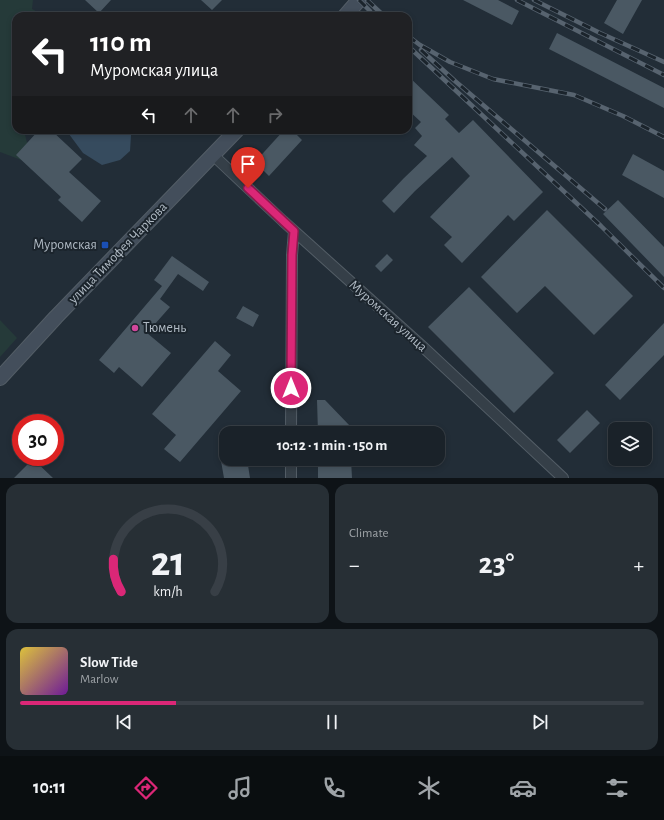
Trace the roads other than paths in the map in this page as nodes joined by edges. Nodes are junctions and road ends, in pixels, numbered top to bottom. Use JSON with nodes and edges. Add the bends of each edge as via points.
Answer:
{"nodes":[{"id":1,"x":359,"y":0,"type":"edge"},
{"id":2,"x":348,"y":12,"type":"edge"},
{"id":3,"x":233,"y":134,"type":"edge"},
{"id":4,"x":213,"y":155,"type":"junction"},
{"id":5,"x":294,"y":231,"type":"junction"},
{"id":6,"x":0,"y":378,"type":"edge"},
{"id":7,"x":291,"y":426,"type":"edge"},
{"id":8,"x":291,"y":466,"type":"edge"},
{"id":9,"x":291,"y":478,"type":"edge"},
{"id":10,"x":563,"y":478,"type":"edge"}],
"edges":[{"from":1,"to":2,"type":"main road"},
{"from":3,"to":4,"type":"main road","name":"улица Тимофея Чаркова"},
{"from":4,"to":5,"type":"street","name":"Муромская улица"},
{"from":4,"to":6,"type":"main road","name":"улица Тимофея Чаркова"},
{"from":5,"to":7,"type":"street"},
{"from":5,"to":10,"type":"street","name":"Муромская улица"},
{"from":8,"to":9,"type":"street"}]}
